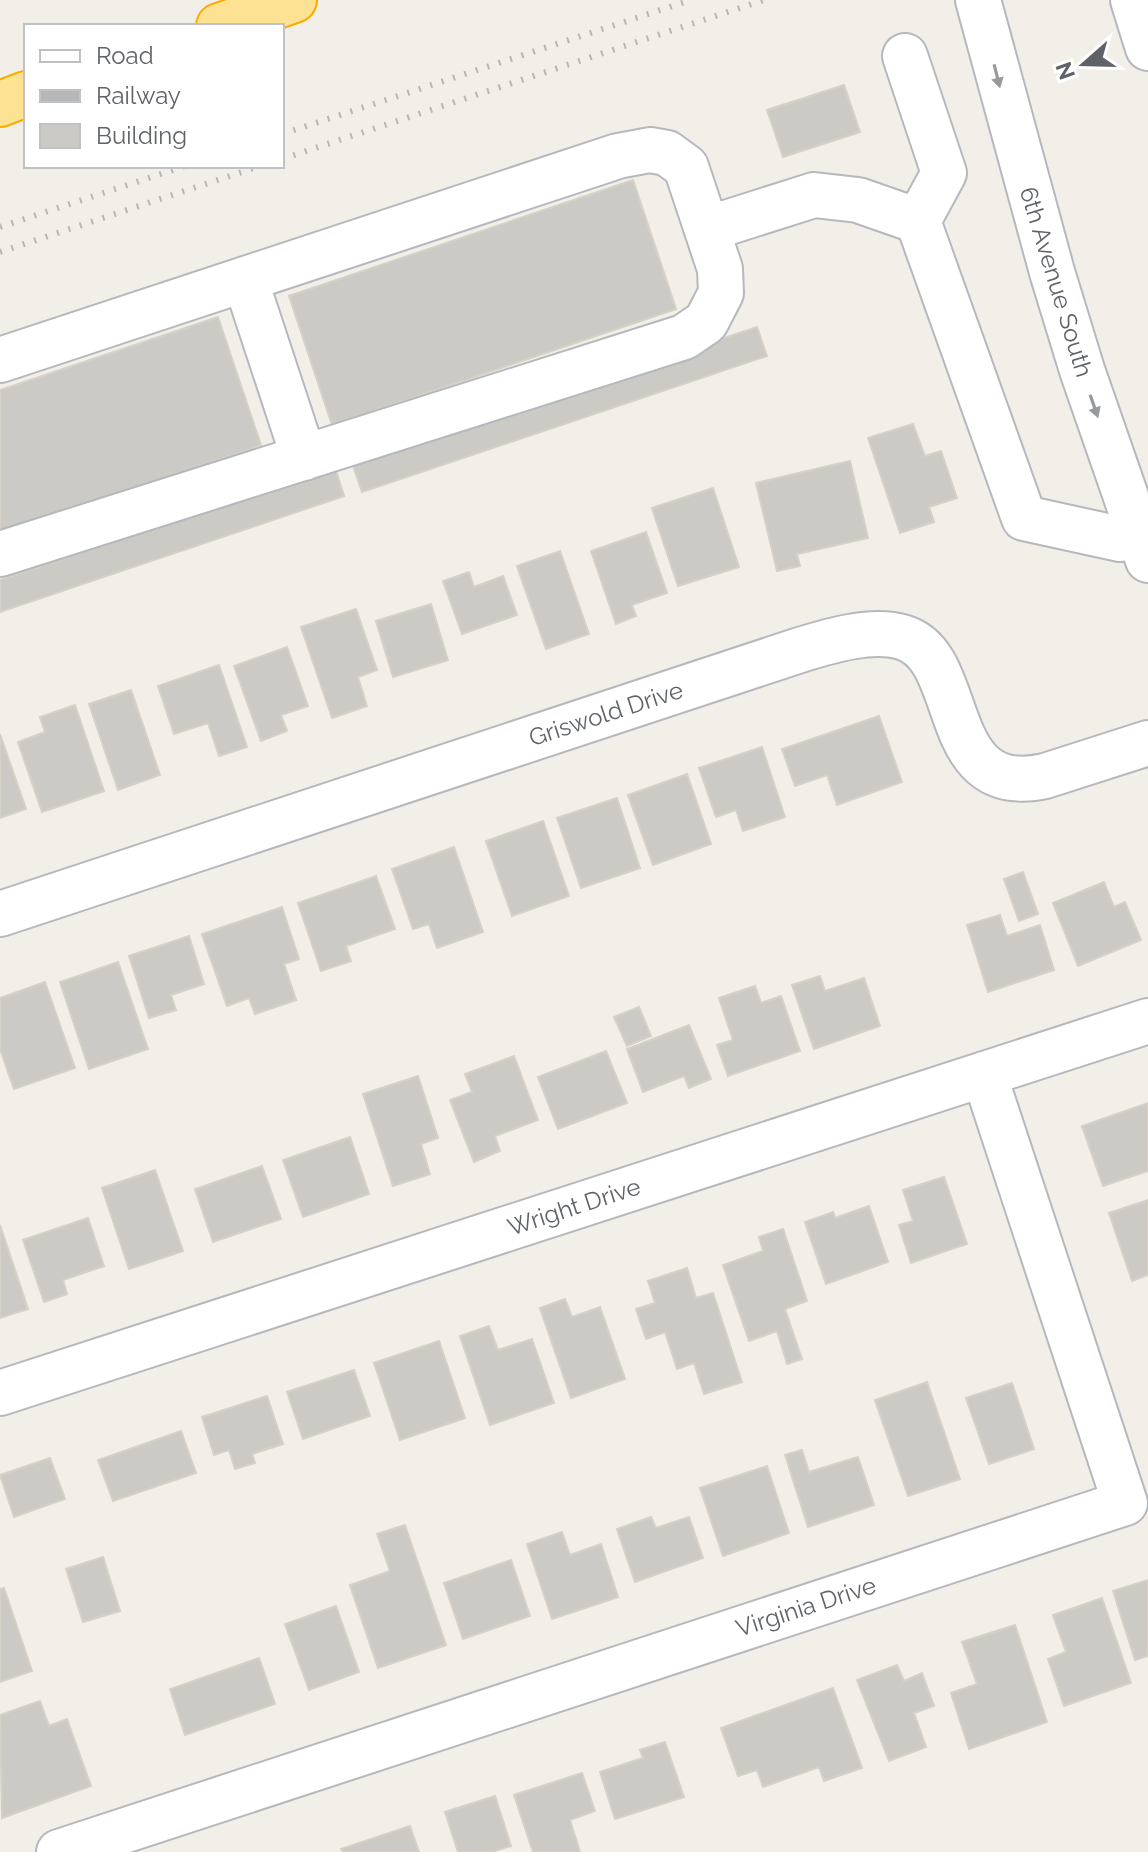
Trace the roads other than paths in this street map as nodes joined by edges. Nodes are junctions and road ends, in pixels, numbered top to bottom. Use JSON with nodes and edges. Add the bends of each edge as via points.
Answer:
{"nodes":[{"id":1,"x":294,"y":0,"type":"edge"},
{"id":2,"x":978,"y":0,"type":"edge"},
{"id":3,"x":1133,"y":0,"type":"edge"},
{"id":4,"x":225,"y":24,"type":"edge"},
{"id":5,"x":1148,"y":48,"type":"edge"},
{"id":6,"x":905,"y":56,"type":"dead end"},
{"id":7,"x":24,"y":95,"type":"edge"},
{"id":8,"x":0,"y":104,"type":"edge"},
{"id":9,"x":918,"y":221,"type":"junction"},
{"id":10,"x":707,"y":229,"type":"junction"},
{"id":11,"x":245,"y":279,"type":"junction"},
{"id":12,"x":0,"y":360,"type":"edge"},
{"id":13,"x":304,"y":458,"type":"junction"},
{"id":14,"x":1144,"y":547,"type":"edge"},
{"id":15,"x":0,"y":554,"type":"edge"},
{"id":16,"x":1148,"y":743,"type":"edge"},
{"id":17,"x":0,"y":914,"type":"edge"},
{"id":18,"x":1148,"y":1021,"type":"edge"},
{"id":19,"x":984,"y":1074,"type":"junction"},
{"id":20,"x":0,"y":1393,"type":"edge"},
{"id":21,"x":59,"y":1852,"type":"edge"}],
"edges":[{"from":1,"to":4,"type":"highway"},
{"from":2,"to":14,"type":"street","name":"6th Avenue South","one_way":true,"via":[[1056,286]]},
{"from":3,"to":5,"type":"street"},
{"from":6,"to":9,"type":"street","via":[[944,173]]},
{"from":7,"to":8,"type":"highway"},
{"from":9,"to":10,"type":"street","via":[[858,200],[814,195]]},
{"from":9,"to":14,"type":"street","via":[[1024,518]]},
{"from":10,"to":11,"type":"street","via":[[686,167],[667,153],[650,150]]},
{"from":10,"to":13,"type":"street","via":[[720,269],[721,293],[706,322],[684,337]]},
{"from":11,"to":12,"type":"street"},
{"from":11,"to":13,"type":"street"},
{"from":13,"to":15,"type":"street"},
{"from":16,"to":17,"type":"street","name":"Griswold Drive","via":[[1045,776],[1001,775],[977,759],[966,743],[935,666],[916,644],[902,636],[844,638]]},
{"from":18,"to":19,"type":"street","name":"Wright Drive"},
{"from":19,"to":20,"type":"street","name":"Wright Drive"},
{"from":19,"to":21,"type":"street","name":"Virginia Drive","via":[[1125,1503]]}]}
